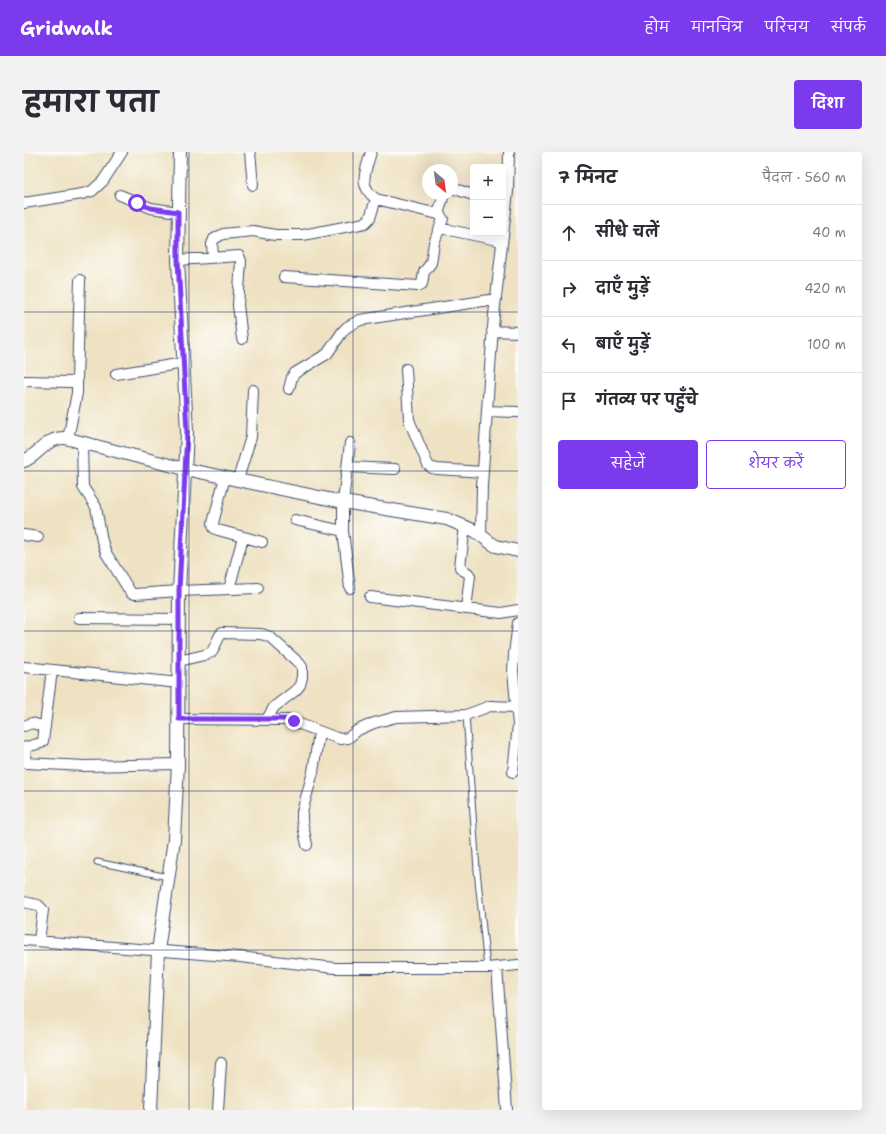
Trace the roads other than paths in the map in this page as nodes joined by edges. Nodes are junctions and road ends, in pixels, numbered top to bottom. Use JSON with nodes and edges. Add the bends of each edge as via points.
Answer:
{"nodes":[{"id":1,"x":122,"y":152,"type":"edge"},
{"id":2,"x":180,"y":152,"type":"edge"},
{"id":3,"x":250,"y":152,"type":"edge"},
{"id":4,"x":371,"y":152,"type":"edge"},
{"id":5,"x":509,"y":152,"type":"edge"},
{"id":6,"x":253,"y":185,"type":"dead end"},
{"id":7,"x":458,"y":190,"type":"edge"},
{"id":8,"x":470,"y":194,"type":"edge"},
{"id":9,"x":120,"y":195,"type":"dead end"},
{"id":10,"x":376,"y":199,"type":"junction"},
{"id":11,"x":442,"y":200,"type":"edge"},
{"id":12,"x":506,"y":200,"type":"edge"},
{"id":13,"x":24,"y":203,"type":"edge"},
{"id":14,"x":178,"y":212,"type":"junction"},
{"id":15,"x":438,"y":214,"type":"junction"},
{"id":16,"x":440,"y":228,"type":"junction"},
{"id":17,"x":502,"y":236,"type":"edge"},
{"id":18,"x":502,"y":241,"type":"junction"},
{"id":19,"x":213,"y":258,"type":"junction"},
{"id":20,"x":178,"y":260,"type":"junction"},
{"id":21,"x":284,"y":278,"type":"dead end"},
{"id":22,"x":80,"y":280,"type":"dead end"},
{"id":23,"x":496,"y":299,"type":"junction"},
{"id":24,"x":492,"y":331,"type":"junction"},
{"id":25,"x":518,"y":332,"type":"edge"},
{"id":26,"x":242,"y":339,"type":"dead end"},
{"id":27,"x":184,"y":363,"type":"junction"},
{"id":28,"x":406,"y":369,"type":"dead end"},
{"id":29,"x":116,"y":374,"type":"dead end"},
{"id":30,"x":24,"y":380,"type":"edge"},
{"id":31,"x":77,"y":380,"type":"junction"},
{"id":32,"x":289,"y":389,"type":"dead end"},
{"id":33,"x":253,"y":390,"type":"dead end"},
{"id":34,"x":488,"y":411,"type":"junction"},
{"id":35,"x":518,"y":412,"type":"edge"},
{"id":36,"x":68,"y":439,"type":"junction"},
{"id":37,"x":82,"y":443,"type":"junction"},
{"id":38,"x":350,"y":443,"type":"dead end"},
{"id":39,"x":24,"y":461,"type":"edge"},
{"id":40,"x":347,"y":467,"type":"junction"},
{"id":41,"x":185,"y":469,"type":"junction"},
{"id":42,"x":395,"y":469,"type":"dead end"},
{"id":43,"x":483,"y":472,"type":"junction"},
{"id":44,"x":225,"y":477,"type":"junction"},
{"id":45,"x":238,"y":479,"type":"junction"},
{"id":46,"x":343,"y":502,"type":"junction"},
{"id":47,"x":295,"y":520,"type":"dead end"},
{"id":48,"x":465,"y":526,"type":"junction"},
{"id":49,"x":343,"y":531,"type":"junction"},
{"id":50,"x":481,"y":534,"type":"junction"},
{"id":51,"x":24,"y":535,"type":"edge"},
{"id":52,"x":38,"y":537,"type":"dead end"},
{"id":53,"x":243,"y":537,"type":"junction"},
{"id":54,"x":262,"y":542,"type":"dead end"},
{"id":55,"x":518,"y":551,"type":"edge"},
{"id":56,"x":258,"y":588,"type":"dead end"},
{"id":57,"x":350,"y":588,"type":"dead end"},
{"id":58,"x":228,"y":589,"type":"junction"},
{"id":59,"x":179,"y":591,"type":"junction"},
{"id":60,"x":370,"y":597,"type":"dead end"},
{"id":61,"x":466,"y":609,"type":"junction"},
{"id":62,"x":518,"y":610,"type":"edge"},
{"id":63,"x":79,"y":618,"type":"dead end"},
{"id":64,"x":179,"y":619,"type":"junction"},
{"id":65,"x":518,"y":623,"type":"edge"},
{"id":66,"x":179,"y":661,"type":"junction"},
{"id":67,"x":24,"y":667,"type":"edge"},
{"id":68,"x":52,"y":670,"type":"junction"},
{"id":69,"x":515,"y":671,"type":"edge"},
{"id":70,"x":179,"y":683,"type":"junction"},
{"id":71,"x":516,"y":707,"type":"junction"},
{"id":72,"x":466,"y":715,"type":"junction"},
{"id":73,"x":179,"y":719,"type":"junction"},
{"id":74,"x":267,"y":719,"type":"junction"},
{"id":75,"x":24,"y":726,"type":"edge"},
{"id":76,"x":45,"y":726,"type":"junction"},
{"id":77,"x":319,"y":732,"type":"junction"},
{"id":78,"x":178,"y":764,"type":"junction"},
{"id":79,"x":513,"y":772,"type":"dead end"},
{"id":80,"x":307,"y":845,"type":"dead end"},
{"id":81,"x":97,"y":862,"type":"dead end"},
{"id":82,"x":168,"y":877,"type":"junction"},
{"id":83,"x":24,"y":902,"type":"edge"},
{"id":84,"x":24,"y":940,"type":"edge"},
{"id":85,"x":39,"y":941,"type":"junction"},
{"id":86,"x":158,"y":951,"type":"junction"},
{"id":87,"x":518,"y":965,"type":"edge"},
{"id":88,"x":492,"y":967,"type":"junction"},
{"id":89,"x":220,"y":1064,"type":"dead end"},
{"id":90,"x":151,"y":1110,"type":"edge"},
{"id":91,"x":218,"y":1110,"type":"edge"},
{"id":92,"x":507,"y":1110,"type":"edge"}],
"edges":[{"from":1,"to":13,"type":"street","via":[[103,181],[92,191]]},
{"from":2,"to":14,"type":"street"},
{"from":3,"to":6,"type":"street"},
{"from":4,"to":10,"type":"street","via":[[364,180],[368,191]]},
{"from":5,"to":12,"type":"street"},
{"from":7,"to":8,"type":"street"},
{"from":9,"to":14,"type":"street","via":[[151,208]]},
{"from":10,"to":15,"type":"street"},
{"from":10,"to":19,"type":"street","via":[[366,223],[292,236],[253,230],[218,236],[212,244]]},
{"from":11,"to":15,"type":"street"},
{"from":14,"to":20,"type":"street"},
{"from":15,"to":16,"type":"street","via":[[442,219]]},
{"from":16,"to":18,"type":"street"},
{"from":16,"to":21,"type":"street","via":[[434,243],[431,263],[424,272],[420,285]]},
{"from":17,"to":18,"type":"street"},
{"from":18,"to":23,"type":"street"},
{"from":19,"to":20,"type":"street"},
{"from":19,"to":26,"type":"street","via":[[241,258],[238,305]]},
{"from":20,"to":27,"type":"street"},
{"from":22,"to":31,"type":"street"},
{"from":23,"to":24,"type":"street"},
{"from":23,"to":32,"type":"street","via":[[360,320],[347,327],[327,354],[295,373]]},
{"from":24,"to":25,"type":"street"},
{"from":24,"to":34,"type":"street"},
{"from":27,"to":29,"type":"street"},
{"from":27,"to":41,"type":"street","via":[[187,432]]},
{"from":28,"to":43,"type":"street","via":[[409,420],[428,464],[437,469]]},
{"from":30,"to":31,"type":"street"},
{"from":31,"to":36,"type":"street"},
{"from":33,"to":45,"type":"street","via":[[251,437]]},
{"from":34,"to":35,"type":"street"},
{"from":34,"to":43,"type":"street"},
{"from":36,"to":37,"type":"street"},
{"from":36,"to":39,"type":"street","via":[[52,440]]},
{"from":37,"to":41,"type":"street"},
{"from":37,"to":59,"type":"street","via":[[83,487],[96,507],[103,548],[128,589],[135,594]]},
{"from":38,"to":40,"type":"street"},
{"from":40,"to":42,"type":"street"},
{"from":40,"to":46,"type":"street"},
{"from":41,"to":44,"type":"street"},
{"from":41,"to":59,"type":"street"},
{"from":43,"to":50,"type":"street"},
{"from":44,"to":45,"type":"street"},
{"from":44,"to":53,"type":"street","via":[[213,523],[214,528]]},
{"from":45,"to":46,"type":"street"},
{"from":46,"to":48,"type":"street","via":[[447,519]]},
{"from":46,"to":49,"type":"street"},
{"from":47,"to":49,"type":"street"},
{"from":48,"to":50,"type":"street"},
{"from":48,"to":61,"type":"street","via":[[460,567],[470,576]]},
{"from":49,"to":57,"type":"street"},
{"from":50,"to":55,"type":"street","via":[[491,543]]},
{"from":51,"to":52,"type":"street"},
{"from":53,"to":54,"type":"street"},
{"from":53,"to":58,"type":"street"},
{"from":56,"to":58,"type":"street"},
{"from":58,"to":59,"type":"street"},
{"from":59,"to":64,"type":"street"},
{"from":60,"to":61,"type":"street"},
{"from":61,"to":62,"type":"street","via":[[501,613]]},
{"from":63,"to":64,"type":"street"},
{"from":64,"to":66,"type":"street"},
{"from":65,"to":69,"type":"street","via":[[514,654]]},
{"from":66,"to":70,"type":"street"},
{"from":66,"to":74,"type":"street","via":[[212,652],[222,633],[260,634],[270,637],[300,664],[303,671],[300,685],[274,707]]},
{"from":67,"to":68,"type":"street"},
{"from":68,"to":70,"type":"street"},
{"from":68,"to":76,"type":"street"},
{"from":69,"to":71,"type":"street"},
{"from":70,"to":73,"type":"street"},
{"from":71,"to":72,"type":"street","via":[[490,706]]},
{"from":71,"to":79,"type":"street","via":[[518,734]]},
{"from":72,"to":77,"type":"street","via":[[390,718],[364,727],[344,740]]},
{"from":72,"to":88,"type":"lane","via":[[477,870]]},
{"from":73,"to":74,"type":"street"},
{"from":73,"to":78,"type":"street"},
{"from":74,"to":77,"type":"street","via":[[289,720]]},
{"from":75,"to":76,"type":"street","via":[[32,723]]},
{"from":76,"to":78,"type":"street","via":[[43,741],[26,747],[25,760],[28,764]]},
{"from":77,"to":80,"type":"street","via":[[313,772],[302,812]]},
{"from":78,"to":82,"type":"street","via":[[174,839]]},
{"from":81,"to":82,"type":"lane"},
{"from":82,"to":86,"type":"street"},
{"from":83,"to":85,"type":"street","via":[[38,905],[43,910]]},
{"from":84,"to":85,"type":"street"},
{"from":85,"to":86,"type":"street"},
{"from":86,"to":88,"type":"street","via":[[335,968]]},
{"from":86,"to":90,"type":"street"},
{"from":87,"to":88,"type":"street"},
{"from":88,"to":92,"type":"street"},
{"from":89,"to":91,"type":"street"}]}
